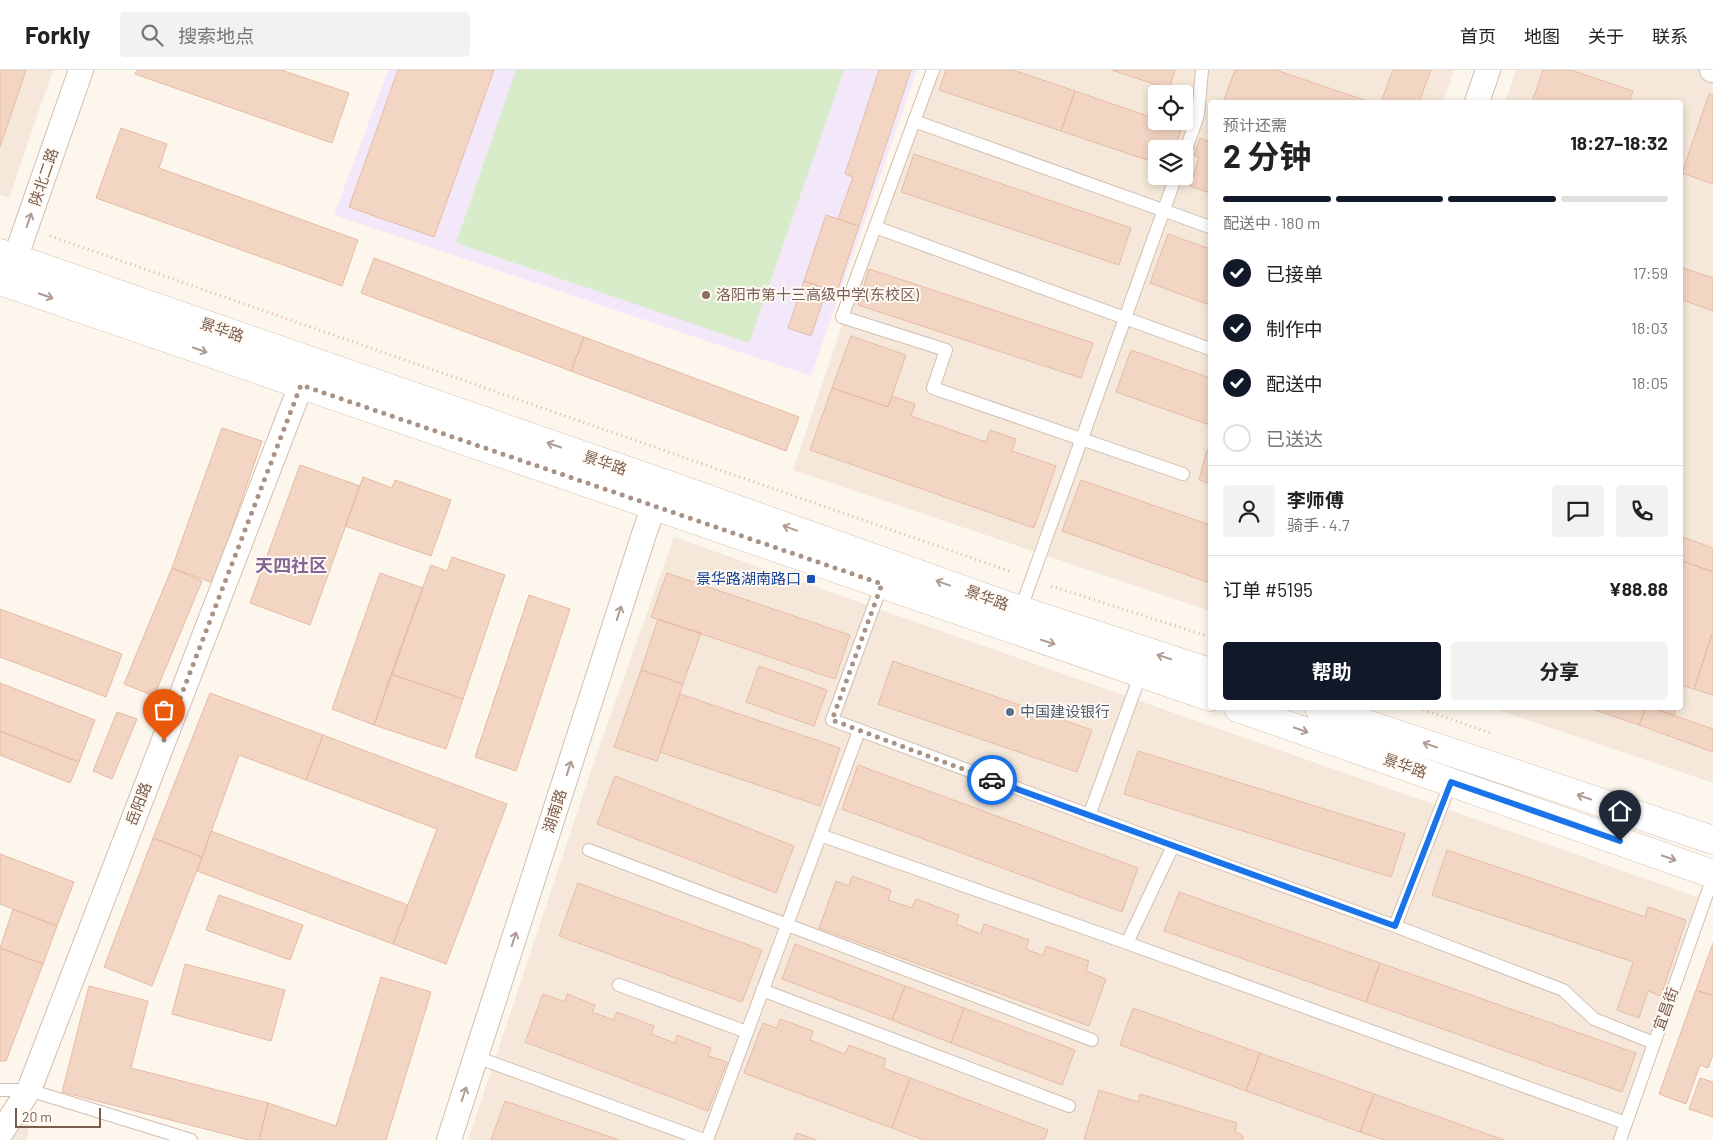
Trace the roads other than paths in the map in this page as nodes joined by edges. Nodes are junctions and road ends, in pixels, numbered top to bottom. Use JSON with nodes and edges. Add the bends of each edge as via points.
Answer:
{"nodes":[{"id":1,"x":81,"y":70,"type":"edge"},
{"id":2,"x":933,"y":70,"type":"edge"},
{"id":3,"x":1202,"y":70,"type":"edge"},
{"id":4,"x":1488,"y":70,"type":"edge"},
{"id":5,"x":1479,"y":100,"type":"edge"},
{"id":6,"x":1204,"y":118,"type":"edge"},
{"id":7,"x":914,"y":121,"type":"junction"},
{"id":8,"x":1192,"y":140,"type":"edge"},
{"id":9,"x":1173,"y":185,"type":"edge"},
{"id":10,"x":1164,"y":211,"type":"junction"},
{"id":11,"x":1208,"y":226,"type":"edge"},
{"id":12,"x":875,"y":227,"type":"junction"},
{"id":13,"x":5,"y":269,"type":"edge"},
{"id":14,"x":1125,"y":318,"type":"junction"},
{"id":15,"x":1208,"y":348,"type":"edge"},
{"id":16,"x":301,"y":385,"type":"junction"},
{"id":17,"x":1081,"y":439,"type":"junction"},
{"id":18,"x":1183,"y":474,"type":"dead end"},
{"id":19,"x":658,"y":495,"type":"junction"},
{"id":20,"x":882,"y":584,"type":"junction"},
{"id":21,"x":1017,"y":620,"type":"junction"},
{"id":22,"x":1208,"y":671,"type":"edge"},
{"id":23,"x":1141,"y":673,"type":"junction"},
{"id":24,"x":1208,"y":696,"type":"edge"},
{"id":25,"x":1251,"y":710,"type":"edge"},
{"id":26,"x":1325,"y":710,"type":"edge"},
{"id":27,"x":1270,"y":713,"type":"edge"},
{"id":28,"x":859,"y":731,"type":"junction"},
{"id":29,"x":1451,"y":782,"type":"junction"},
{"id":30,"x":1089,"y":816,"type":"junction"},
{"id":31,"x":820,"y":835,"type":"junction"},
{"id":32,"x":1713,"y":840,"type":"edge"},
{"id":33,"x":1173,"y":846,"type":"junction"},
{"id":34,"x":589,"y":850,"type":"dead end"},
{"id":35,"x":1713,"y":876,"type":"edge"},
{"id":36,"x":787,"y":925,"type":"junction"},
{"id":37,"x":1395,"y":926,"type":"junction"},
{"id":38,"x":1127,"y":943,"type":"junction"},
{"id":39,"x":619,"y":985,"type":"dead end"},
{"id":40,"x":762,"y":990,"type":"junction"},
{"id":41,"x":747,"y":1032,"type":"junction"},
{"id":42,"x":1092,"y":1040,"type":"dead end"},
{"id":43,"x":1654,"y":1043,"type":"junction"},
{"id":44,"x":476,"y":1057,"type":"junction"},
{"id":45,"x":0,"y":1090,"type":"edge"},
{"id":46,"x":29,"y":1090,"type":"junction"},
{"id":47,"x":1069,"y":1106,"type":"dead end"},
{"id":48,"x":1626,"y":1123,"type":"junction"},
{"id":49,"x":0,"y":1134,"type":"edge"},
{"id":50,"x":191,"y":1140,"type":"edge"},
{"id":51,"x":449,"y":1140,"type":"edge"},
{"id":52,"x":705,"y":1140,"type":"edge"},
{"id":53,"x":1620,"y":1140,"type":"edge"}],
"edges":[{"from":13,"to":1,"type":"street","name":"陕北二路","one_way":true,"via":[[26,228]]},
{"from":2,"to":7,"type":"lane"},
{"from":3,"to":6,"type":"lane"},
{"from":4,"to":5,"type":"street"},
{"from":6,"to":8,"type":"lane"},
{"from":7,"to":10,"type":"lane"},
{"from":7,"to":12,"type":"lane"},
{"from":9,"to":10,"type":"lane"},
{"from":10,"to":11,"type":"lane"},
{"from":10,"to":14,"type":"lane"},
{"from":12,"to":14,"type":"lane"},
{"from":12,"to":17,"type":"lane","via":[[842,316],[946,350],[933,388]]},
{"from":13,"to":16,"type":"main road","name":"景华路","one_way":true},
{"from":19,"to":13,"type":"main road","name":"景华路","one_way":true},
{"from":14,"to":15,"type":"lane"},
{"from":14,"to":17,"type":"lane"},
{"from":16,"to":19,"type":"main road","name":"景华路"},
{"from":16,"to":46,"type":"street","name":"岳阳路"},
{"from":17,"to":18,"type":"lane"},
{"from":17,"to":21,"type":"lane"},
{"from":19,"to":20,"type":"main road","name":"景华路"},
{"from":21,"to":19,"type":"main road","name":"景华路","one_way":true},
{"from":44,"to":19,"type":"street","name":"湖南路","one_way":true},
{"from":20,"to":21,"type":"main road","name":"景华路"},
{"from":20,"to":28,"type":"lane","via":[[832,720]]},
{"from":22,"to":21,"type":"main road","name":"景华路","one_way":true},
{"from":21,"to":23,"type":"main road","name":"景华路","one_way":true},
{"from":23,"to":24,"type":"main road","name":"景华路"},
{"from":23,"to":30,"type":"lane"},
{"from":25,"to":27,"type":"main road","name":"景华路"},
{"from":32,"to":26,"type":"main road","name":"景华路","one_way":true},
{"from":27,"to":29,"type":"main road","name":"景华路","one_way":true},
{"from":28,"to":30,"type":"lane"},
{"from":28,"to":31,"type":"lane"},
{"from":29,"to":35,"type":"main road","name":"景华路","one_way":true},
{"from":29,"to":37,"type":"lane"},
{"from":30,"to":33,"type":"lane"},
{"from":31,"to":36,"type":"lane"},
{"from":31,"to":38,"type":"lane"},
{"from":33,"to":37,"type":"lane"},
{"from":33,"to":38,"type":"lane"},
{"from":34,"to":36,"type":"lane"},
{"from":35,"to":43,"type":"lane","name":"宜昌街"},
{"from":36,"to":40,"type":"lane"},
{"from":36,"to":42,"type":"lane"},
{"from":37,"to":43,"type":"lane","via":[[1563,990],[1594,1019]]},
{"from":38,"to":48,"type":"lane"},
{"from":39,"to":41,"type":"lane"},
{"from":40,"to":41,"type":"lane"},
{"from":40,"to":47,"type":"lane"},
{"from":41,"to":52,"type":"lane"},
{"from":43,"to":48,"type":"lane","name":"宜昌街"},
{"from":51,"to":44,"type":"street","name":"湖南路","one_way":true},
{"from":44,"to":52,"type":"lane"},
{"from":45,"to":46,"type":"lane"},
{"from":46,"to":49,"type":"street","name":"岳阳路"},
{"from":46,"to":50,"type":"lane"},
{"from":48,"to":53,"type":"lane","name":"宜昌街"}]}
